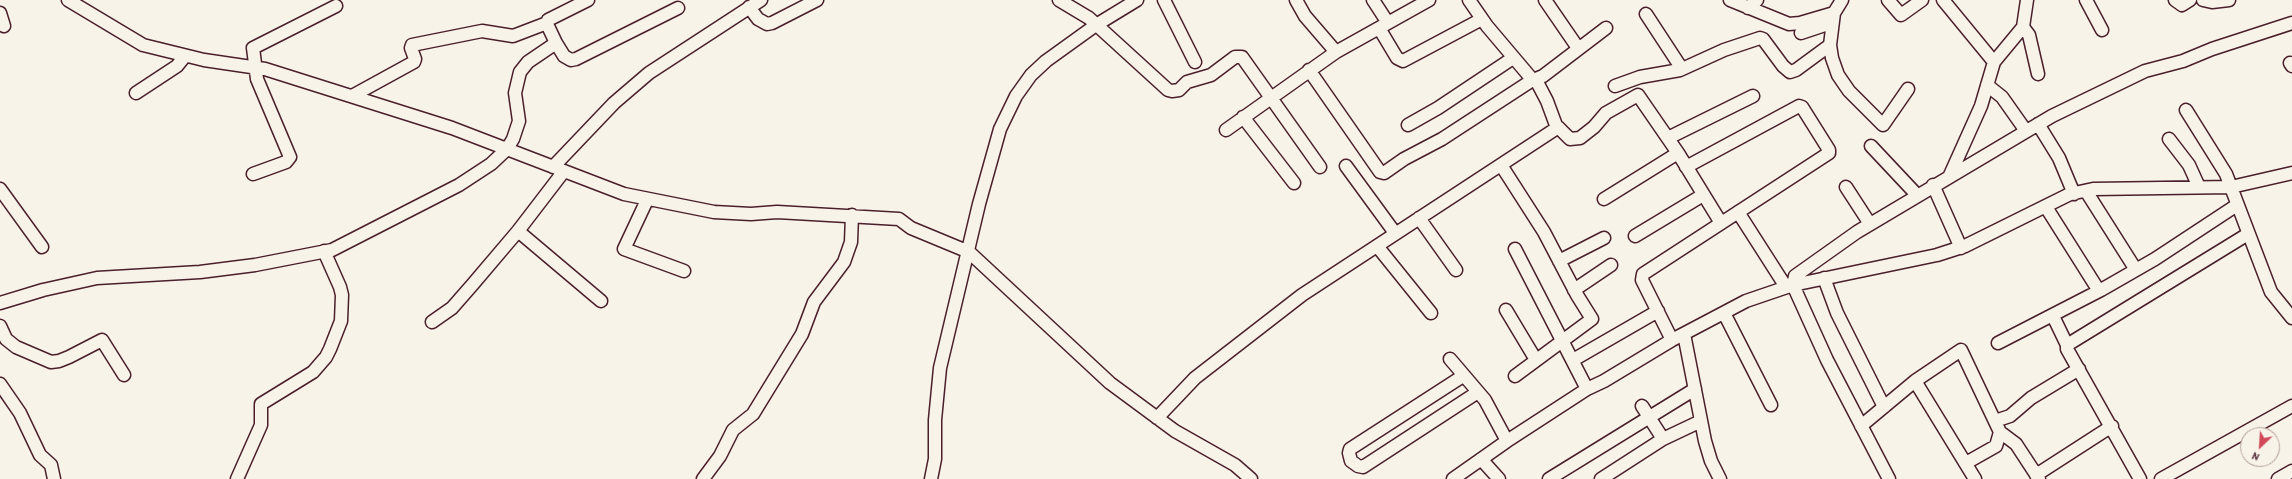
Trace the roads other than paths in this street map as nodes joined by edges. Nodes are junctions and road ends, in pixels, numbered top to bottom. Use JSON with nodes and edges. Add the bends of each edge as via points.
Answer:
{"nodes":[{"id":1,"x":68,"y":0,"type":"edge"},
{"id":2,"x":588,"y":0,"type":"edge"},
{"id":3,"x":761,"y":0,"type":"edge"},
{"id":4,"x":817,"y":0,"type":"edge"},
{"id":5,"x":1059,"y":0,"type":"edge"},
{"id":6,"x":1137,"y":0,"type":"edge"},
{"id":7,"x":1164,"y":0,"type":"edge"},
{"id":8,"x":1296,"y":0,"type":"edge"},
{"id":9,"x":1373,"y":0,"type":"edge"},
{"id":10,"x":1429,"y":0,"type":"edge"},
{"id":11,"x":1469,"y":0,"type":"edge"},
{"id":12,"x":1545,"y":0,"type":"edge"},
{"id":13,"x":1730,"y":0,"type":"edge"},
{"id":14,"x":1842,"y":0,"type":"edge"},
{"id":15,"x":1888,"y":0,"type":"edge"},
{"id":16,"x":1922,"y":0,"type":"edge"},
{"id":17,"x":1943,"y":0,"type":"edge"},
{"id":18,"x":2086,"y":0,"type":"edge"},
{"id":19,"x":2175,"y":0,"type":"edge"},
{"id":20,"x":2190,"y":0,"type":"edge"},
{"id":21,"x":2204,"y":0,"type":"edge"},
{"id":22,"x":2229,"y":0,"type":"edge"},
{"id":23,"x":2026,"y":1,"type":"edge"},
{"id":24,"x":1753,"y":4,"type":"edge"},
{"id":25,"x":336,"y":6,"type":"dead end"},
{"id":26,"x":749,"y":7,"type":"junction"},
{"id":27,"x":678,"y":8,"type":"dead end"},
{"id":28,"x":0,"y":13,"type":"edge"},
{"id":29,"x":1646,"y":14,"type":"dead end"},
{"id":30,"x":1832,"y":18,"type":"junction"},
{"id":31,"x":1482,"y":19,"type":"junction"},
{"id":32,"x":546,"y":23,"type":"junction"},
{"id":33,"x":2292,"y":23,"type":"edge"},
{"id":34,"x":1096,"y":25,"type":"junction"},
{"id":35,"x":1384,"y":25,"type":"junction"},
{"id":36,"x":4,"y":26,"type":"dead end"},
{"id":37,"x":2023,"y":27,"type":"junction"},
{"id":38,"x":1606,"y":28,"type":"dead end"},
{"id":39,"x":2102,"y":30,"type":"dead end"},
{"id":40,"x":1801,"y":33,"type":"dead end"},
{"id":41,"x":556,"y":44,"type":"junction"},
{"id":42,"x":1830,"y":45,"type":"junction"},
{"id":43,"x":1578,"y":48,"type":"junction"},
{"id":44,"x":1336,"y":52,"type":"junction"},
{"id":45,"x":185,"y":56,"type":"junction"},
{"id":46,"x":1513,"y":58,"type":"junction"},
{"id":47,"x":1195,"y":62,"type":"dead end"},
{"id":48,"x":1994,"y":62,"type":"junction"},
{"id":49,"x":257,"y":67,"type":"junction"},
{"id":50,"x":1682,"y":69,"type":"junction"},
{"id":51,"x":1309,"y":70,"type":"junction"},
{"id":52,"x":2038,"y":74,"type":"dead end"},
{"id":53,"x":1534,"y":81,"type":"junction"},
{"id":54,"x":1987,"y":85,"type":"junction"},
{"id":55,"x":1615,"y":86,"type":"dead end"},
{"id":56,"x":1908,"y":89,"type":"dead end"},
{"id":57,"x":136,"y":93,"type":"dead end"},
{"id":58,"x":352,"y":96,"type":"junction"},
{"id":59,"x":1753,"y":96,"type":"dead end"},
{"id":60,"x":1270,"y":98,"type":"junction"},
{"id":61,"x":2186,"y":110,"type":"dead end"},
{"id":62,"x":1243,"y":117,"type":"junction"},
{"id":63,"x":2038,"y":124,"type":"junction"},
{"id":64,"x":1408,"y":125,"type":"dead end"},
{"id":65,"x":1558,"y":127,"type":"junction"},
{"id":66,"x":1226,"y":130,"type":"dead end"},
{"id":67,"x":2026,"y":131,"type":"junction"},
{"id":68,"x":1668,"y":138,"type":"junction"},
{"id":69,"x":2169,"y":139,"type":"dead end"},
{"id":70,"x":1871,"y":146,"type":"dead end"},
{"id":71,"x":507,"y":149,"type":"junction"},
{"id":72,"x":1678,"y":153,"type":"junction"},
{"id":73,"x":1501,"y":165,"type":"junction"},
{"id":74,"x":1346,"y":166,"type":"dead end"},
{"id":75,"x":1320,"y":167,"type":"dead end"},
{"id":76,"x":1686,"y":167,"type":"junction"},
{"id":77,"x":558,"y":169,"type":"junction"},
{"id":78,"x":2292,"y":173,"type":"edge"},
{"id":79,"x":252,"y":174,"type":"dead end"},
{"id":80,"x":1950,"y":175,"type":"junction"},
{"id":81,"x":1294,"y":183,"type":"dead end"},
{"id":82,"x":1934,"y":185,"type":"junction"},
{"id":83,"x":1846,"y":186,"type":"dead end"},
{"id":84,"x":2199,"y":187,"type":"junction"},
{"id":85,"x":2231,"y":188,"type":"junction"},
{"id":86,"x":0,"y":189,"type":"edge"},
{"id":87,"x":2086,"y":191,"type":"junction"},
{"id":88,"x":2074,"y":194,"type":"junction"},
{"id":89,"x":1703,"y":195,"type":"junction"},
{"id":90,"x":1917,"y":195,"type":"junction"},
{"id":91,"x":1604,"y":199,"type":"dead end"},
{"id":92,"x":647,"y":200,"type":"junction"},
{"id":93,"x":2237,"y":205,"type":"junction"},
{"id":94,"x":2046,"y":207,"type":"junction"},
{"id":95,"x":1738,"y":212,"type":"junction"},
{"id":96,"x":852,"y":215,"type":"junction"},
{"id":97,"x":1419,"y":218,"type":"junction"},
{"id":98,"x":1721,"y":223,"type":"junction"},
{"id":99,"x":1870,"y":224,"type":"junction"},
{"id":100,"x":518,"y":231,"type":"junction"},
{"id":101,"x":1395,"y":233,"type":"junction"},
{"id":102,"x":2248,"y":234,"type":"junction"},
{"id":103,"x":1635,"y":236,"type":"dead end"},
{"id":104,"x":1604,"y":238,"type":"dead end"},
{"id":105,"x":1377,"y":246,"type":"junction"},
{"id":106,"x":42,"y":247,"type":"dead end"},
{"id":107,"x":1961,"y":248,"type":"junction"},
{"id":108,"x":1515,"y":249,"type":"dead end"},
{"id":109,"x":324,"y":251,"type":"junction"},
{"id":110,"x":969,"y":252,"type":"junction"},
{"id":111,"x":1559,"y":261,"type":"junction"},
{"id":112,"x":1611,"y":265,"type":"dead end"},
{"id":113,"x":1456,"y":270,"type":"dead end"},
{"id":114,"x":2136,"y":270,"type":"junction"},
{"id":115,"x":684,"y":271,"type":"dead end"},
{"id":116,"x":1824,"y":278,"type":"junction"},
{"id":117,"x":1789,"y":286,"type":"junction"},
{"id":118,"x":1574,"y":290,"type":"junction"},
{"id":119,"x":2099,"y":291,"type":"junction"},
{"id":120,"x":601,"y":301,"type":"dead end"},
{"id":121,"x":0,"y":303,"type":"edge"},
{"id":122,"x":1506,"y":310,"type":"dead end"},
{"id":123,"x":1658,"y":311,"type":"junction"},
{"id":124,"x":1431,"y":313,"type":"dead end"},
{"id":125,"x":1724,"y":313,"type":"junction"},
{"id":126,"x":2053,"y":316,"type":"junction"},
{"id":127,"x":2292,"y":318,"type":"edge"},
{"id":128,"x":432,"y":322,"type":"dead end"},
{"id":129,"x":0,"y":326,"type":"edge"},
{"id":130,"x":1684,"y":334,"type":"junction"},
{"id":131,"x":1672,"y":340,"type":"junction"},
{"id":132,"x":1563,"y":341,"type":"junction"},
{"id":133,"x":1998,"y":343,"type":"dead end"},
{"id":134,"x":2067,"y":345,"type":"junction"},
{"id":135,"x":1450,"y":359,"type":"dead end"},
{"id":136,"x":1536,"y":360,"type":"junction"},
{"id":137,"x":1573,"y":360,"type":"junction"},
{"id":138,"x":2079,"y":369,"type":"junction"},
{"id":139,"x":124,"y":375,"type":"dead end"},
{"id":140,"x":1463,"y":376,"type":"junction"},
{"id":141,"x":1515,"y":376,"type":"dead end"},
{"id":142,"x":1915,"y":380,"type":"junction"},
{"id":143,"x":0,"y":384,"type":"edge"},
{"id":144,"x":1587,"y":389,"type":"junction"},
{"id":145,"x":1695,"y":389,"type":"junction"},
{"id":146,"x":1478,"y":392,"type":"junction"},
{"id":147,"x":1771,"y":405,"type":"dead end"},
{"id":148,"x":1642,"y":406,"type":"dead end"},
{"id":149,"x":2292,"y":406,"type":"edge"},
{"id":150,"x":1884,"y":407,"type":"junction"},
{"id":151,"x":1649,"y":417,"type":"junction"},
{"id":152,"x":1157,"y":418,"type":"junction"},
{"id":153,"x":1701,"y":421,"type":"junction"},
{"id":154,"x":1861,"y":426,"type":"junction"},
{"id":155,"x":1998,"y":426,"type":"junction"},
{"id":156,"x":2112,"y":426,"type":"junction"},
{"id":157,"x":1663,"y":440,"type":"junction"},
{"id":158,"x":1507,"y":441,"type":"junction"},
{"id":159,"x":1481,"y":458,"type":"junction"},
{"id":160,"x":1966,"y":463,"type":"junction"},
{"id":161,"x":2292,"y":471,"type":"edge"},
{"id":162,"x":1545,"y":477,"type":"edge"},
{"id":163,"x":2038,"y":477,"type":"edge"},
{"id":164,"x":1718,"y":478,"type":"edge"},
{"id":165,"x":54,"y":479,"type":"edge"},
{"id":166,"x":237,"y":479,"type":"edge"},
{"id":167,"x":703,"y":479,"type":"edge"},
{"id":168,"x":931,"y":479,"type":"edge"},
{"id":169,"x":1251,"y":479,"type":"edge"},
{"id":170,"x":1453,"y":479,"type":"edge"},
{"id":171,"x":1499,"y":479,"type":"edge"},
{"id":172,"x":1601,"y":479,"type":"edge"},
{"id":173,"x":1889,"y":479,"type":"edge"},
{"id":174,"x":1975,"y":479,"type":"edge"},
{"id":175,"x":2140,"y":479,"type":"edge"},
{"id":176,"x":2162,"y":479,"type":"edge"},
{"id":177,"x":2278,"y":479,"type":"edge"}],
"edges":[{"from":1,"to":45,"type":"street","via":[[143,45]]},
{"from":2,"to":32,"type":"street"},
{"from":3,"to":26,"type":"street"},
{"from":4,"to":26,"type":"street","via":[[767,24],[758,19]]},
{"from":5,"to":34,"type":"street"},
{"from":6,"to":34,"type":"street"},
{"from":7,"to":47,"type":"street"},
{"from":8,"to":44,"type":"street","via":[[1305,16]]},
{"from":9,"to":35,"type":"street"},
{"from":10,"to":35,"type":"street"},
{"from":11,"to":31,"type":"street"},
{"from":12,"to":43,"type":"street"},
{"from":13,"to":24,"type":"street"},
{"from":14,"to":30,"type":"street"},
{"from":15,"to":16,"type":"street","via":[[1901,15]]},
{"from":17,"to":48,"type":"street"},
{"from":18,"to":39,"type":"street"},
{"from":19,"to":20,"type":"street","via":[[2182,5]]},
{"from":21,"to":22,"type":"street"},
{"from":23,"to":37,"type":"street"},
{"from":24,"to":30,"type":"street","via":[[1789,24]]},
{"from":25,"to":49,"type":"street","via":[[255,46],[253,52]]},
{"from":26,"to":77,"type":"street","via":[[649,73],[614,103]]},
{"from":27,"to":41,"type":"street","via":[[576,59],[571,60],[564,56]]},
{"from":28,"to":36,"type":"street"},
{"from":29,"to":50,"type":"street"},
{"from":30,"to":40,"type":"street"},
{"from":30,"to":42,"type":"street"},
{"from":31,"to":35,"type":"street","via":[[1403,61],[1397,58]]},
{"from":31,"to":46,"type":"street"},
{"from":32,"to":41,"type":"street"},
{"from":32,"to":58,"type":"street","via":[[513,36],[482,31],[412,45],[414,62]]},
{"from":33,"to":63,"type":"street","via":[[2212,49],[2184,61],[2145,71]]},
{"from":34,"to":60,"type":"street","via":[[1168,90],[1176,91],[1187,82],[1211,75],[1239,56]]},
{"from":34,"to":110,"type":"street","via":[[1046,61],[1031,75],[1016,96],[1000,129],[979,204]]},
{"from":35,"to":44,"type":"street"},
{"from":37,"to":48,"type":"street"},
{"from":37,"to":52,"type":"street","via":[[2029,35]]},
{"from":38,"to":43,"type":"street"},
{"from":41,"to":71,"type":"street","via":[[528,62],[520,72],[515,93],[519,121]]},
{"from":42,"to":50,"type":"street","via":[[1792,72],[1783,66],[1762,38],[1724,50]]},
{"from":42,"to":56,"type":"street","via":[[1838,75],[1849,91],[1880,123],[1885,124]]},
{"from":43,"to":53,"type":"street"},
{"from":44,"to":51,"type":"street"},
{"from":45,"to":49,"type":"street"},
{"from":45,"to":57,"type":"street","via":[[177,66]]},
{"from":46,"to":53,"type":"street"},
{"from":46,"to":64,"type":"street"},
{"from":48,"to":54,"type":"street"},
{"from":49,"to":58,"type":"street"},
{"from":49,"to":79,"type":"street","via":[[257,79],[290,157],[286,162]]},
{"from":50,"to":55,"type":"street","via":[[1628,80]]},
{"from":51,"to":53,"type":"street","via":[[1383,174]]},
{"from":51,"to":60,"type":"street"},
{"from":53,"to":65,"type":"street"},
{"from":54,"to":67,"type":"street","via":[[2002,97]]},
{"from":54,"to":80,"type":"street","via":[[1982,106]]},
{"from":58,"to":71,"type":"street","via":[[452,128]]},
{"from":59,"to":68,"type":"street"},
{"from":60,"to":62,"type":"street"},
{"from":60,"to":75,"type":"street"},
{"from":61,"to":85,"type":"street","via":[[2222,167]]},
{"from":62,"to":66,"type":"street"},
{"from":62,"to":81,"type":"street"},
{"from":63,"to":67,"type":"street"},
{"from":63,"to":88,"type":"street","via":[[2059,158]]},
{"from":65,"to":68,"type":"street","via":[[1570,139],[1580,138],[1606,113],[1637,95]]},
{"from":65,"to":73,"type":"street"},
{"from":67,"to":80,"type":"street"},
{"from":68,"to":72,"type":"street"},
{"from":69,"to":84,"type":"street","via":[[2189,165]]},
{"from":70,"to":90,"type":"street"},
{"from":71,"to":77,"type":"street"},
{"from":71,"to":109,"type":"street","via":[[459,186],[332,250]]},
{"from":72,"to":76,"type":"street"},
{"from":72,"to":91,"type":"street"},
{"from":73,"to":97,"type":"street"},
{"from":73,"to":111,"type":"street","via":[[1544,232]]},
{"from":74,"to":101,"type":"street"},
{"from":76,"to":89,"type":"street"},
{"from":76,"to":95,"type":"street","via":[[1801,106],[1830,150],[1829,153]]},
{"from":77,"to":92,"type":"street"},
{"from":77,"to":100,"type":"street"},
{"from":78,"to":85,"type":"street"},
{"from":80,"to":82,"type":"street"},
{"from":82,"to":90,"type":"street"},
{"from":82,"to":107,"type":"street"},
{"from":83,"to":99,"type":"street"},
{"from":84,"to":85,"type":"street"},
{"from":84,"to":87,"type":"street"},
{"from":85,"to":93,"type":"street"},
{"from":86,"to":106,"type":"street"},
{"from":87,"to":88,"type":"street"},
{"from":87,"to":114,"type":"street"},
{"from":88,"to":94,"type":"street"},
{"from":89,"to":98,"type":"street"},
{"from":89,"to":103,"type":"street"},
{"from":90,"to":99,"type":"street"},
{"from":92,"to":96,"type":"street","via":[[714,212]]},
{"from":92,"to":115,"type":"street","via":[[624,249]]},
{"from":93,"to":102,"type":"street"},
{"from":93,"to":114,"type":"street"},
{"from":94,"to":107,"type":"street"},
{"from":94,"to":119,"type":"street"},
{"from":95,"to":98,"type":"street"},
{"from":95,"to":117,"type":"street"},
{"from":96,"to":110,"type":"street","via":[[898,219],[911,228]]},
{"from":96,"to":167,"type":"street","via":[[851,242],[844,262],[814,302],[802,334],[753,414],[733,430],[720,456]]},
{"from":97,"to":101,"type":"street"},
{"from":97,"to":113,"type":"street"},
{"from":98,"to":123,"type":"street","via":[[1643,274],[1642,280]]},
{"from":99,"to":117,"type":"street","via":[[1796,275]]},
{"from":100,"to":120,"type":"street"},
{"from":100,"to":128,"type":"street","via":[[456,304]]},
{"from":101,"to":105,"type":"street"},
{"from":102,"to":127,"type":"street","via":[[2271,292]]},
{"from":102,"to":134,"type":"street"},
{"from":104,"to":111,"type":"street"},
{"from":105,"to":124,"type":"street"},
{"from":105,"to":152,"type":"street","via":[[1302,295],[1206,369]]},
{"from":107,"to":116,"type":"street"},
{"from":108,"to":132,"type":"street"},
{"from":109,"to":121,"type":"street","via":[[255,265],[200,272],[97,278]]},
{"from":109,"to":166,"type":"street","via":[[342,295],[340,320],[330,349],[314,372],[261,404],[261,425]]},
{"from":110,"to":152,"type":"street","via":[[1110,384]]},
{"from":110,"to":168,"type":"street","via":[[939,378],[935,459]]},
{"from":111,"to":118,"type":"street"},
{"from":112,"to":118,"type":"street"},
{"from":114,"to":119,"type":"street"},
{"from":116,"to":117,"type":"street"},
{"from":116,"to":150,"type":"street","via":[[1836,313]]},
{"from":117,"to":125,"type":"street","via":[[1746,301]]},
{"from":117,"to":154,"type":"street"},
{"from":118,"to":132,"type":"street","via":[[1592,319]]},
{"from":119,"to":126,"type":"street"},
{"from":122,"to":136,"type":"street"},
{"from":123,"to":131,"type":"street"},
{"from":123,"to":137,"type":"street"},
{"from":125,"to":130,"type":"street"},
{"from":125,"to":147,"type":"street"},
{"from":126,"to":133,"type":"street"},
{"from":126,"to":134,"type":"street"},
{"from":129,"to":139,"type":"street","via":[[6,339],[16,347],[51,362],[64,359],[102,340]]},
{"from":130,"to":131,"type":"street"},
{"from":130,"to":145,"type":"street"},
{"from":131,"to":144,"type":"street"},
{"from":132,"to":136,"type":"street"},
{"from":132,"to":137,"type":"street"},
{"from":134,"to":138,"type":"street"},
{"from":135,"to":140,"type":"street"},
{"from":136,"to":141,"type":"street"},
{"from":137,"to":144,"type":"street"},
{"from":138,"to":155,"type":"street","via":[[2031,398]]},
{"from":138,"to":156,"type":"street"},
{"from":140,"to":146,"type":"street"},
{"from":140,"to":146,"type":"street","via":[[1350,449],[1348,453],[1351,461],[1363,467]]},
{"from":142,"to":150,"type":"street"},
{"from":142,"to":155,"type":"street","via":[[1961,350]]},
{"from":142,"to":160,"type":"street"},
{"from":143,"to":165,"type":"street","via":[[20,413],[40,455],[51,466]]},
{"from":144,"to":158,"type":"street"},
{"from":145,"to":151,"type":"street"},
{"from":145,"to":153,"type":"street"},
{"from":146,"to":158,"type":"street","via":[[1490,408]]},
{"from":148,"to":151,"type":"street"},
{"from":149,"to":176,"type":"street"},
{"from":150,"to":154,"type":"street"},
{"from":151,"to":157,"type":"street"},
{"from":151,"to":162,"type":"street"},
{"from":152,"to":169,"type":"street","via":[[1235,465]]},
{"from":153,"to":157,"type":"street"},
{"from":153,"to":164,"type":"street"},
{"from":154,"to":173,"type":"street"},
{"from":155,"to":160,"type":"street","via":[[1996,446]]},
{"from":155,"to":163,"type":"street","via":[[2016,444]]},
{"from":156,"to":163,"type":"street"},
{"from":156,"to":175,"type":"street"},
{"from":157,"to":172,"type":"street"},
{"from":158,"to":159,"type":"street"},
{"from":159,"to":170,"type":"street"},
{"from":159,"to":171,"type":"street"},
{"from":160,"to":174,"type":"street"},
{"from":161,"to":177,"type":"street"}]}
